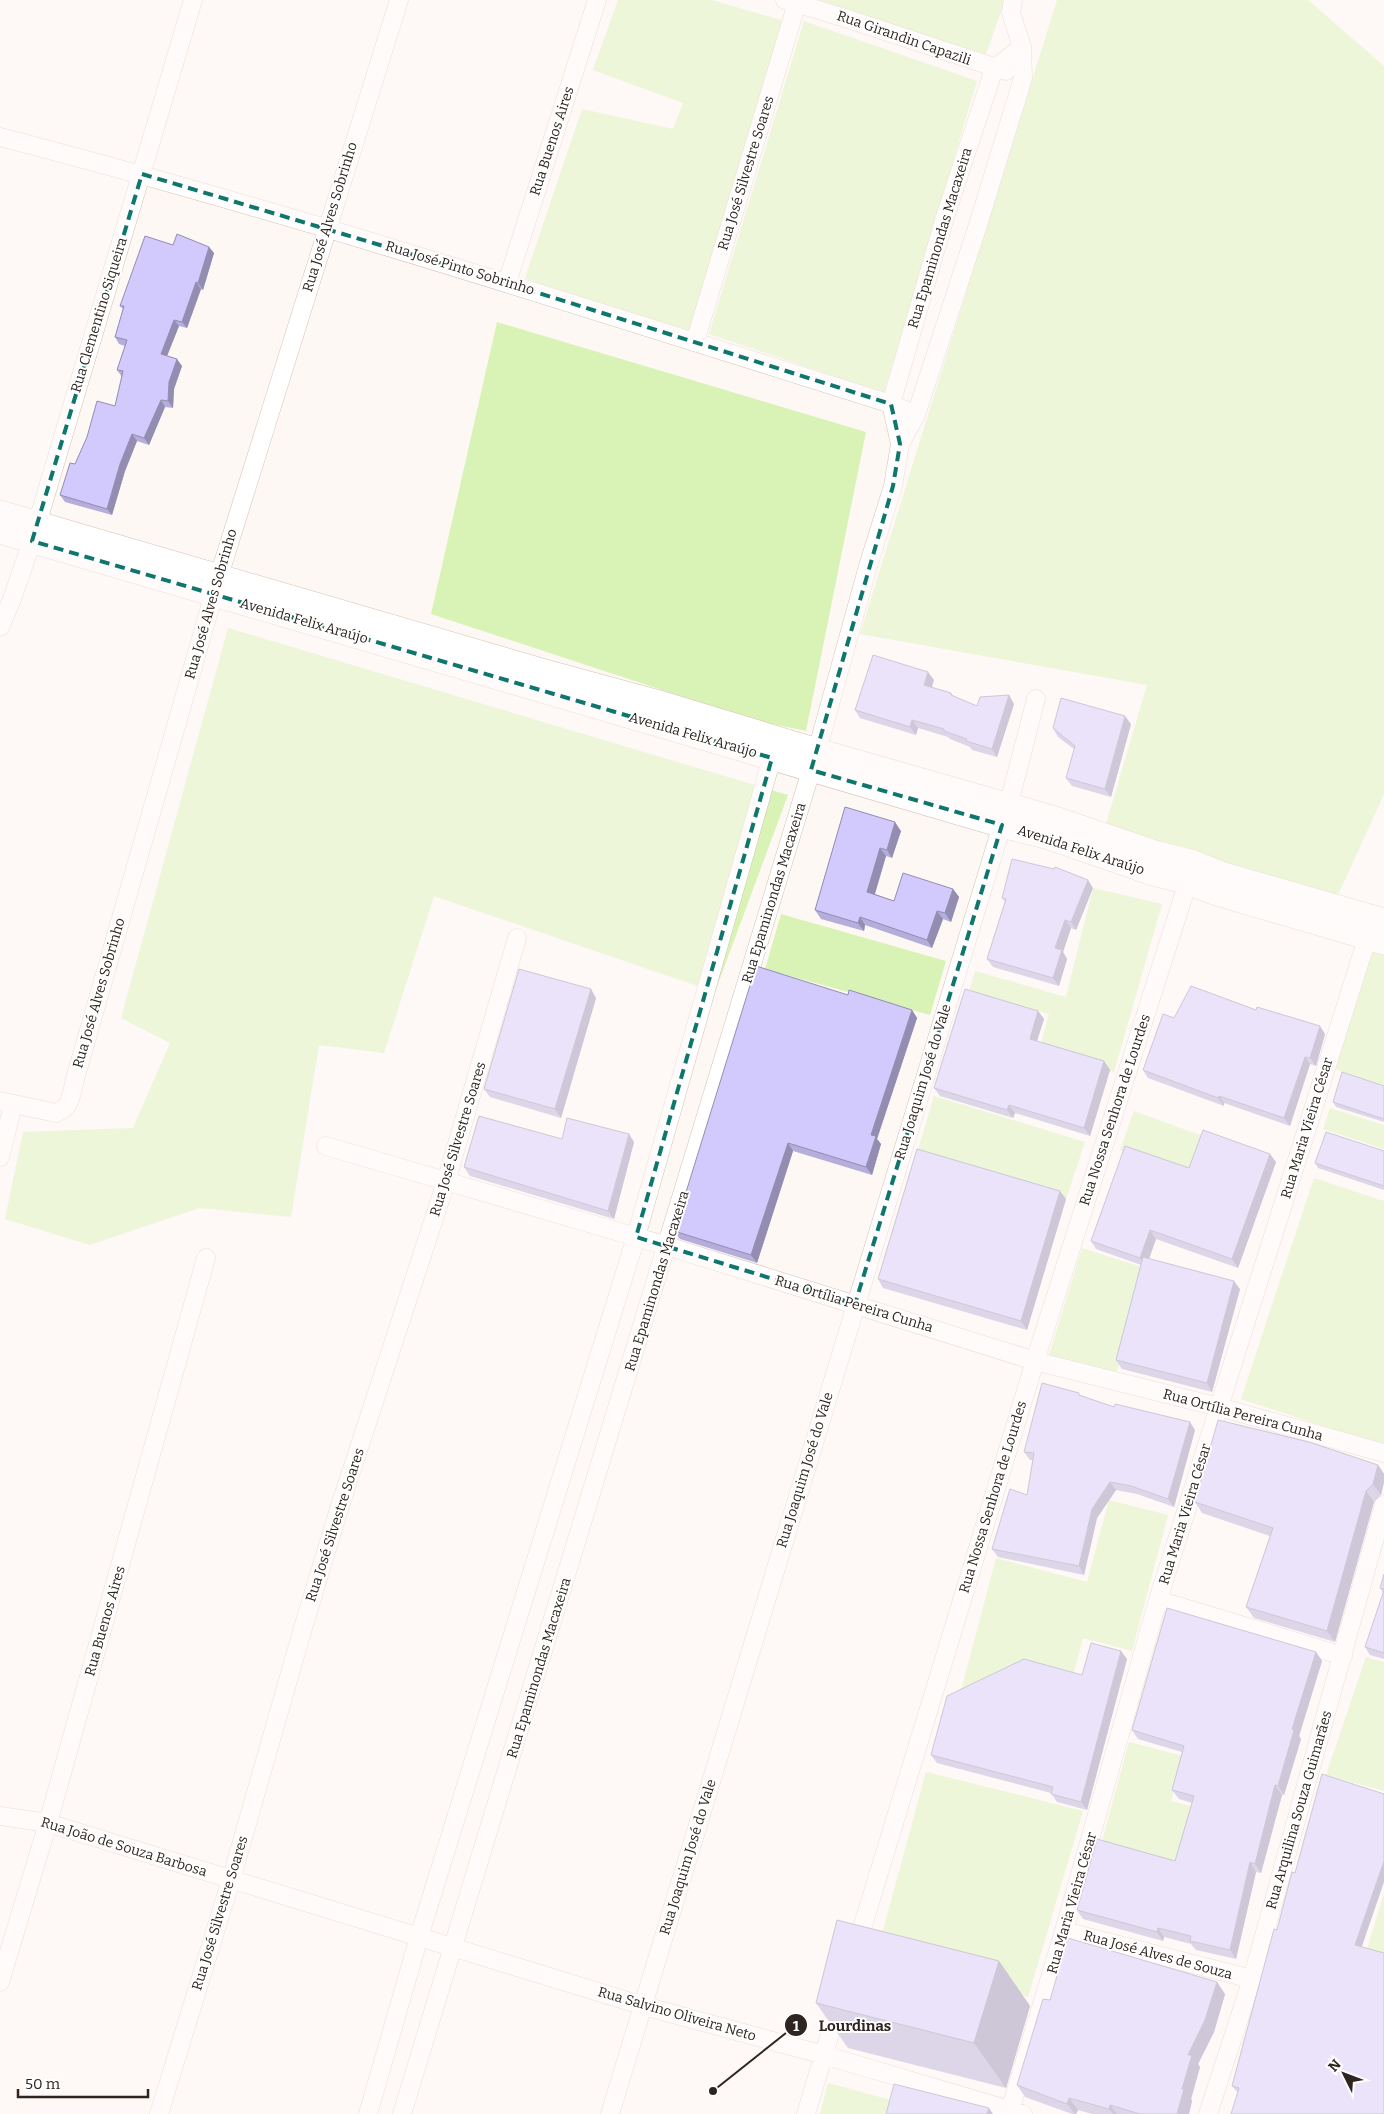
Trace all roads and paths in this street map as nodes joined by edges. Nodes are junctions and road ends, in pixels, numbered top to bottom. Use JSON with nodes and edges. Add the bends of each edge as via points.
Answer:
{"nodes":[{"id":1,"x":193,"y":0,"type":"edge"},
{"id":2,"x":399,"y":0,"type":"edge"},
{"id":3,"x":597,"y":0,"type":"edge"},
{"id":4,"x":1014,"y":0,"type":"edge"},
{"id":5,"x":791,"y":2,"type":"edge"},
{"id":6,"x":1022,"y":46,"type":"junction"},
{"id":7,"x":994,"y":69,"type":"junction"},
{"id":8,"x":1023,"y":78,"type":"junction"},
{"id":9,"x":0,"y":137,"type":"edge"},
{"id":10,"x":142,"y":174,"type":"junction"},
{"id":11,"x":327,"y":227,"type":"junction"},
{"id":12,"x":507,"y":282,"type":"junction"},
{"id":13,"x":695,"y":342,"type":"junction"},
{"id":14,"x":891,"y":404,"type":"junction"},
{"id":15,"x":916,"y":415,"type":"junction"},
{"id":16,"x":900,"y":444,"type":"junction"},
{"id":17,"x":0,"y":513,"type":"edge"},
{"id":18,"x":0,"y":531,"type":"edge"},
{"id":19,"x":34,"y":532,"type":"junction"},
{"id":20,"x":216,"y":585,"type":"junction"},
{"id":21,"x":0,"y":627,"type":"edge"},
{"id":22,"x":1036,"y":699,"type":"dead end"},
{"id":23,"x":775,"y":749,"type":"junction"},
{"id":24,"x":814,"y":760,"type":"junction"},
{"id":25,"x":1005,"y":816,"type":"junction"},
{"id":26,"x":1188,"y":882,"type":"junction"},
{"id":27,"x":1377,"y":929,"type":"edge"},
{"id":28,"x":517,"y":938,"type":"dead end"},
{"id":29,"x":7,"y":1103,"type":"edge"},
{"id":30,"x":326,"y":1146,"type":"dead end"},
{"id":31,"x":0,"y":1157,"type":"edge"},
{"id":32,"x":446,"y":1182,"type":"junction"},
{"id":33,"x":636,"y":1237,"type":"junction"},
{"id":34,"x":667,"y":1246,"type":"junction"},
{"id":35,"x":206,"y":1258,"type":"dead end"},
{"id":36,"x":855,"y":1304,"type":"junction"},
{"id":37,"x":1035,"y":1361,"type":"junction"},
{"id":38,"x":1219,"y":1407,"type":"junction"},
{"id":39,"x":1384,"y":1453,"type":"edge"},
{"id":40,"x":1384,"y":1505,"type":"edge"},
{"id":41,"x":1158,"y":1600,"type":"junction"},
{"id":42,"x":1343,"y":1656,"type":"junction"},
{"id":43,"x":0,"y":1816,"type":"edge"},
{"id":44,"x":48,"y":1823,"type":"junction"},
{"id":45,"x":231,"y":1880,"type":"junction"},
{"id":46,"x":1064,"y":1931,"type":"junction"},
{"id":47,"x":419,"y":1937,"type":"junction"},
{"id":48,"x":454,"y":1948,"type":"junction"},
{"id":49,"x":853,"y":1960,"type":"edge"},
{"id":50,"x":1252,"y":1979,"type":"junction"},
{"id":51,"x":0,"y":1982,"type":"edge"},
{"id":52,"x":844,"y":1989,"type":"edge"},
{"id":53,"x":644,"y":2006,"type":"junction"},
{"id":54,"x":824,"y":2055,"type":"junction"},
{"id":55,"x":161,"y":2109,"type":"edge"},
{"id":56,"x":1014,"y":2113,"type":"edge"},
{"id":57,"x":368,"y":2114,"type":"edge"},
{"id":58,"x":402,"y":2114,"type":"edge"},
{"id":59,"x":610,"y":2114,"type":"edge"},
{"id":60,"x":806,"y":2114,"type":"edge"},
{"id":61,"x":1208,"y":2114,"type":"edge"}],
"edges":[{"from":1,"to":10,"type":"street","name":"Rua Clementino Siqueira"},
{"from":2,"to":11,"type":"street","name":"Rua José Alves Sobrinho"},
{"from":3,"to":12,"type":"street","name":"Rua Buenos Aires"},
{"from":4,"to":6,"type":"street","name":"Rua Epaminondas Macaxeira","via":[[1011,13]]},
{"from":5,"to":7,"type":"street","name":"Rua Girandin Capazili"},
{"from":5,"to":13,"type":"street","name":"Rua José Silvestre Soares"},
{"from":6,"to":7,"type":"street"},
{"from":6,"to":8,"type":"street","name":"Rua Epaminondas Macaxeira"},
{"from":7,"to":8,"type":"street","name":"Rua Girandin Capazili"},
{"from":7,"to":14,"type":"street","name":"Rua Epaminondas Macaxeira","via":[[945,216]]},
{"from":8,"to":15,"type":"street","name":"Rua Epaminondas Macaxeira"},
{"from":9,"to":10,"type":"street","name":"Rua José Pinto Sobrinho"},
{"from":10,"to":11,"type":"street","name":"Rua José Pinto Sobrinho"},
{"from":10,"to":19,"type":"street","name":"Rua Clementino Siqueira"},
{"from":11,"to":12,"type":"street","name":"Rua José Pinto Sobrinho"},
{"from":11,"to":20,"type":"street","name":"Rua José Alves Sobrinho"},
{"from":12,"to":13,"type":"street","name":"Rua José Pinto Sobrinho"},
{"from":13,"to":14,"type":"street","name":"Rua José Pinto Sobrinho"},
{"from":14,"to":15,"type":"street","name":"Rua José Pinto Sobrinho"},
{"from":14,"to":16,"type":"street","name":"Rua Epaminondas Macaxeira"},
{"from":15,"to":16,"type":"street","name":"Rua Epaminondas Macaxeira"},
{"from":16,"to":24,"type":"street","name":"Rua Epaminondas Macaxeira","via":[[893,486]]},
{"from":17,"to":19,"type":"main road","name":"Avenida Felix Araújo"},
{"from":18,"to":19,"type":"main road","name":"Avenida Felix Araújo"},
{"from":19,"to":20,"type":"main road","name":"Avenida Felix Araújo"},
{"from":19,"to":21,"type":"street","name":"Rua Clementino Siqueira"},
{"from":20,"to":23,"type":"main road","name":"Avenida Felix Araújo"},
{"from":20,"to":29,"type":"street","name":"Rua José Alves Sobrinho","via":[[70,1103],[56,1113]]},
{"from":22,"to":25,"type":"street","name":"Rua Joaquim José do Vale"},
{"from":23,"to":24,"type":"main road","name":"Avenida Felix Araújo"},
{"from":23,"to":33,"type":"street"},
{"from":24,"to":25,"type":"main road","name":"Avenida Felix Araújo"},
{"from":24,"to":34,"type":"street","name":"Rua Epaminondas Macaxeira"},
{"from":25,"to":26,"type":"main road","name":"Avenida Felix Araújo","via":[[1049,838]]},
{"from":25,"to":27,"type":"main road","name":"Avenida Felix Araújo","via":[[1055,819],[1194,863]]},
{"from":25,"to":36,"type":"street","name":"Rua Joaquim José do Vale"},
{"from":26,"to":27,"type":"main road","name":"Avenida Felix Araújo","via":[[1217,893]]},
{"from":26,"to":37,"type":"street","name":"Rua Nossa Senhora de Lourdes"},
{"from":27,"to":38,"type":"street","name":"Rua Maria Vieira César"},
{"from":28,"to":32,"type":"street","name":"Rua José Silvestre Soares"},
{"from":29,"to":31,"type":"street","name":"Rua José Alves Sobrinho"},
{"from":30,"to":32,"type":"street","name":"Rua Ortília Pereira Cunha"},
{"from":32,"to":33,"type":"street","name":"Rua Ortília Pereira Cunha"},
{"from":32,"to":45,"type":"street","name":"Rua José Silvestre Soares","via":[[302,1628]]},
{"from":33,"to":34,"type":"street","name":"Rua Ortília Pereira Cunha"},
{"from":33,"to":47,"type":"street"},
{"from":34,"to":36,"type":"street","name":"Rua Ortília Pereira Cunha"},
{"from":34,"to":48,"type":"street","name":"Rua Epaminondas Macaxeira"},
{"from":35,"to":44,"type":"street","name":"Rua Buenos Aires"},
{"from":36,"to":37,"type":"street","name":"Rua Ortília Pereira Cunha"},
{"from":36,"to":53,"type":"street","name":"Rua Joaquim José do Vale"},
{"from":37,"to":38,"type":"street","name":"Rua Ortília Pereira Cunha"},
{"from":37,"to":49,"type":"street","name":"Rua Nossa Senhora de Lourdes"},
{"from":38,"to":39,"type":"street","name":"Rua Ortília Pereira Cunha"},
{"from":38,"to":41,"type":"street","name":"Rua Maria Vieira César"},
{"from":40,"to":42,"type":"street","name":"Rua Arquilina Souza Guimarães"},
{"from":41,"to":42,"type":"street"},
{"from":41,"to":46,"type":"street","name":"Rua Maria Vieira César"},
{"from":42,"to":50,"type":"street","name":"Rua Arquilina Souza Guimarães"},
{"from":43,"to":44,"type":"street","name":"Rua João de Souza Barbosa"},
{"from":44,"to":45,"type":"street","name":"Rua João de Souza Barbosa"},
{"from":44,"to":51,"type":"street","name":"Rua Buenos Aires"},
{"from":45,"to":47,"type":"street","name":"Rua João de Souza Barbosa"},
{"from":45,"to":55,"type":"street","name":"Rua José Silvestre Soares"},
{"from":46,"to":50,"type":"street","name":"Rua José Alves de Souza"},
{"from":46,"to":56,"type":"street","name":"Rua Maria Vieira César"},
{"from":47,"to":48,"type":"street","name":"Rua Salvino Oliveira Neto"},
{"from":47,"to":57,"type":"street"},
{"from":48,"to":53,"type":"street","name":"Rua Salvino Oliveira Neto"},
{"from":48,"to":58,"type":"street","name":"Rua Epaminondas Macaxeira"},
{"from":50,"to":61,"type":"street","name":"Rua Arquilina Souza Guimarães"},
{"from":52,"to":54,"type":"street"},
{"from":53,"to":54,"type":"street","name":"Rua Salvino Oliveira Neto"},
{"from":53,"to":59,"type":"street","name":"Rua Joaquim José do Vale"},
{"from":54,"to":56,"type":"street","name":"Rua Salvino Oliveira Neto"},
{"from":54,"to":60,"type":"street"}]}
